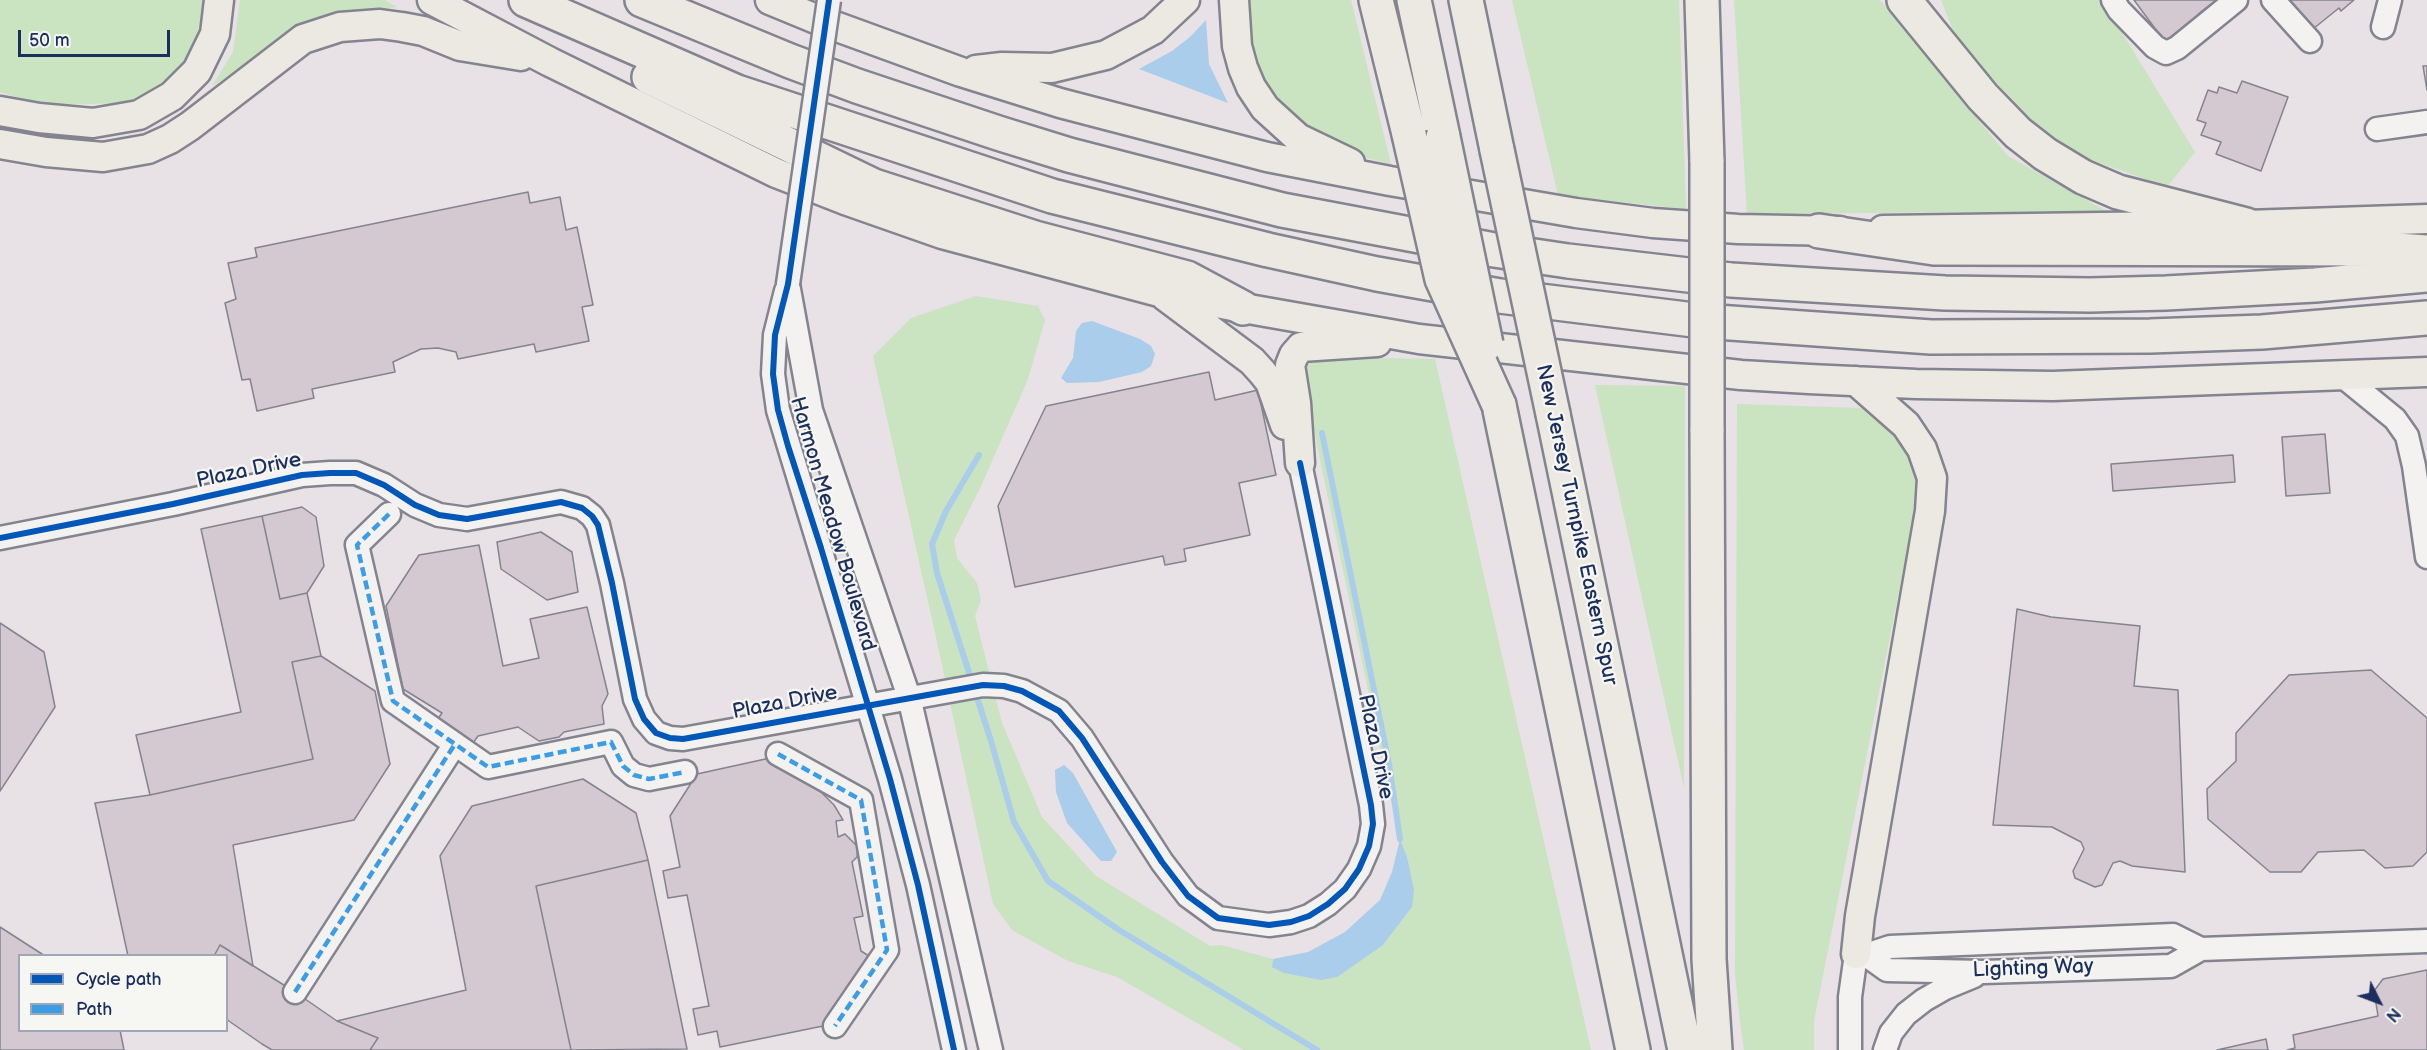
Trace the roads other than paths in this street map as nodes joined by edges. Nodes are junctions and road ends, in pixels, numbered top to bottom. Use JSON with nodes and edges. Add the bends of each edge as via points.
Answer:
{"nodes":[{"id":1,"x":219,"y":0,"type":"edge"},
{"id":2,"x":432,"y":0,"type":"edge"},
{"id":3,"x":642,"y":0,"type":"edge"},
{"id":4,"x":770,"y":0,"type":"edge"},
{"id":5,"x":828,"y":0,"type":"edge"},
{"id":6,"x":1185,"y":0,"type":"edge"},
{"id":7,"x":1234,"y":0,"type":"edge"},
{"id":8,"x":1376,"y":0,"type":"edge"},
{"id":9,"x":1414,"y":0,"type":"edge"},
{"id":10,"x":1466,"y":0,"type":"edge"},
{"id":11,"x":1702,"y":0,"type":"edge"},
{"id":12,"x":1904,"y":0,"type":"edge"},
{"id":13,"x":1922,"y":0,"type":"edge"},
{"id":14,"x":2113,"y":0,"type":"edge"},
{"id":15,"x":2236,"y":0,"type":"edge"},
{"id":16,"x":2273,"y":0,"type":"edge"},
{"id":17,"x":2390,"y":0,"type":"edge"},
{"id":18,"x":536,"y":5,"type":"edge"},
{"id":19,"x":2383,"y":27,"type":"dead end"},
{"id":20,"x":1935,"y":40,"type":"junction"},
{"id":21,"x":2310,"y":41,"type":"dead end"},
{"id":22,"x":550,"y":62,"type":"junction"},
{"id":23,"x":962,"y":72,"type":"junction"},
{"id":24,"x":0,"y":111,"type":"edge"},
{"id":25,"x":2427,"y":122,"type":"edge"},
{"id":26,"x":2377,"y":129,"type":"dead end"},
{"id":27,"x":0,"y":144,"type":"edge"},
{"id":28,"x":1390,"y":182,"type":"junction"},
{"id":29,"x":2427,"y":219,"type":"edge"},
{"id":30,"x":2246,"y":225,"type":"junction"},
{"id":31,"x":1819,"y":231,"type":"junction"},
{"id":32,"x":2427,"y":252,"type":"edge"},
{"id":33,"x":2427,"y":275,"type":"edge"},
{"id":34,"x":788,"y":284,"type":"junction"},
{"id":35,"x":1159,"y":292,"type":"junction"},
{"id":36,"x":1243,"y":308,"type":"junction"},
{"id":37,"x":2427,"y":318,"type":"edge"},
{"id":38,"x":1419,"y":339,"type":"junction"},
{"id":39,"x":2427,"y":372,"type":"edge"},
{"id":40,"x":2340,"y":374,"type":"junction"},
{"id":41,"x":1856,"y":381,"type":"junction"},
{"id":42,"x":1499,"y":405,"type":"junction"},
{"id":43,"x":1300,"y":463,"type":"junction"},
{"id":44,"x":389,"y":514,"type":"dead end"},
{"id":45,"x":0,"y":538,"type":"edge"},
{"id":46,"x":2427,"y":557,"type":"edge"},
{"id":47,"x":909,"y":697,"type":"junction"},
{"id":48,"x":867,"y":705,"type":"junction"},
{"id":49,"x":455,"y":744,"type":"junction"},
{"id":50,"x":778,"y":754,"type":"dead end"},
{"id":51,"x":685,"y":772,"type":"dead end"},
{"id":52,"x":2427,"y":941,"type":"edge"},
{"id":53,"x":2201,"y":949,"type":"junction"},
{"id":54,"x":1861,"y":954,"type":"junction"},
{"id":55,"x":1984,"y":972,"type":"junction"},
{"id":56,"x":295,"y":992,"type":"dead end"},
{"id":57,"x":835,"y":1026,"type":"dead end"},
{"id":58,"x":954,"y":1050,"type":"edge"},
{"id":59,"x":992,"y":1050,"type":"edge"},
{"id":60,"x":1633,"y":1050,"type":"edge"},
{"id":61,"x":1685,"y":1050,"type":"edge"},
{"id":62,"x":1715,"y":1050,"type":"edge"},
{"id":63,"x":1850,"y":1050,"type":"edge"},
{"id":64,"x":1884,"y":1050,"type":"edge"}],
"edges":[{"from":1,"to":24,"type":"main road","via":[[215,34],[197,71],[172,96],[139,115],[93,123]]},
{"from":2,"to":22,"type":"main road"},
{"from":3,"to":33,"type":"highway","via":[[823,74],[1069,155],[1282,210],[1515,253],[1731,280],[1987,294],[2187,292]]},
{"from":4,"to":23,"type":"main road"},
{"from":5,"to":34,"type":"street","name":"Harmon Meadow Boulevard","bridge":true},
{"from":6,"to":23,"type":"main road","via":[[1153,30],[1106,55],[1052,68],[1002,67]]},
{"from":7,"to":28,"type":"main road","via":[[1237,46],[1243,68],[1265,108],[1298,138]]},
{"from":8,"to":42,"type":"highway","bridge":true,"via":[[1443,279]]},
{"from":9,"to":42,"type":"highway","bridge":true},
{"from":10,"to":61,"type":"highway","name":"New Jersey Turnpike Eastern Spur","bridge":true},
{"from":11,"to":62,"type":"highway","bridge":true,"via":[[1707,162],[1709,960]]},
{"from":12,"to":20,"type":"highway"},
{"from":13,"to":20,"type":"main road"},
{"from":14,"to":15,"type":"street","via":[[2155,47],[2166,53]]},
{"from":16,"to":21,"type":"street"},
{"from":17,"to":19,"type":"street"},
{"from":18,"to":36,"type":"highway","via":[[576,41],[856,178],[1035,238],[1187,278]]},
{"from":18,"to":37,"type":"highway","via":[[737,92],[1052,196],[1268,250],[1500,296],[1702,321],[1931,337],[2262,332]]},
{"from":20,"to":30,"type":"highway","via":[[2006,122],[2069,169],[2118,192]]},
{"from":22,"to":27,"type":"main road","via":[[460,45],[402,27],[340,27],[303,39],[190,126],[148,149],[103,157]]},
{"from":22,"to":35,"type":"main road","via":[[777,173],[845,201],[942,234]]},
{"from":23,"to":28,"type":"main road","via":[[1173,134]]},
{"from":25,"to":26,"type":"street"},
{"from":28,"to":31,"type":"main road","via":[[1653,223]]},
{"from":29,"to":30,"type":"main road"},
{"from":30,"to":31,"type":"main road"},
{"from":31,"to":32,"type":"highway","via":[[1934,248]]},
{"from":34,"to":47,"type":"street","name":"Harmon Meadow Boulevard","via":[[811,410]]},
{"from":34,"to":48,"type":"street","name":"Harmon Meadow Boulevard","via":[[775,335],[773,374],[778,410]]},
{"from":35,"to":36,"type":"main road"},
{"from":35,"to":43,"type":"main road","via":[[1262,372],[1276,394]]},
{"from":36,"to":38,"type":"main road"},
{"from":38,"to":41,"type":"main road","via":[[1741,375]]},
{"from":38,"to":43,"type":"main road","via":[[1301,347],[1290,365]]},
{"from":39,"to":40,"type":"main road"},
{"from":40,"to":41,"type":"main road","via":[[2053,386]]},
{"from":40,"to":46,"type":"street","via":[[2395,419],[2407,436]]},
{"from":41,"to":54,"type":"main road","via":[[1910,431],[1928,462],[1932,478],[1930,511],[1860,916]]},
{"from":42,"to":60,"type":"highway"},
{"from":43,"to":47,"type":"street","name":"Plaza Drive","via":[[1373,824],[1359,869],[1345,889],[1309,916],[1269,925],[1247,924],[1218,918],[1204,910],[1162,862],[1082,738],[1059,711],[1044,701],[1004,686],[983,685]]},
{"from":44,"to":49,"type":"street","via":[[357,545],[393,701]]},
{"from":45,"to":48,"type":"street","name":"Plaza Drive","via":[[302,475],[330,473],[356,473],[415,505],[458,518],[561,502],[582,508],[598,525],[635,699],[656,733],[683,739]]},
{"from":47,"to":48,"type":"street","name":"Plaza Drive"},
{"from":47,"to":59,"type":"street","name":"Harmon Meadow Boulevard"},
{"from":48,"to":58,"type":"street","name":"Harmon Meadow Boulevard","via":[[918,885]]},
{"from":49,"to":51,"type":"street","via":[[488,767],[611,742],[623,766],[634,775],[649,779]]},
{"from":49,"to":56,"type":"street"},
{"from":50,"to":57,"type":"street","via":[[861,800],[887,950]]},
{"from":52,"to":53,"type":"street","name":"Lighting Way"},
{"from":53,"to":54,"type":"street","name":"Lighting Way","via":[[2173,935],[1890,946]]},
{"from":53,"to":55,"type":"street","name":"Lighting Way","via":[[2171,966]]},
{"from":54,"to":55,"type":"street","name":"Lighting Way","via":[[1887,970]]},
{"from":54,"to":63,"type":"street","via":[[1851,997]]},
{"from":55,"to":64,"type":"street","via":[[1945,988],[1906,1014]]}]}
